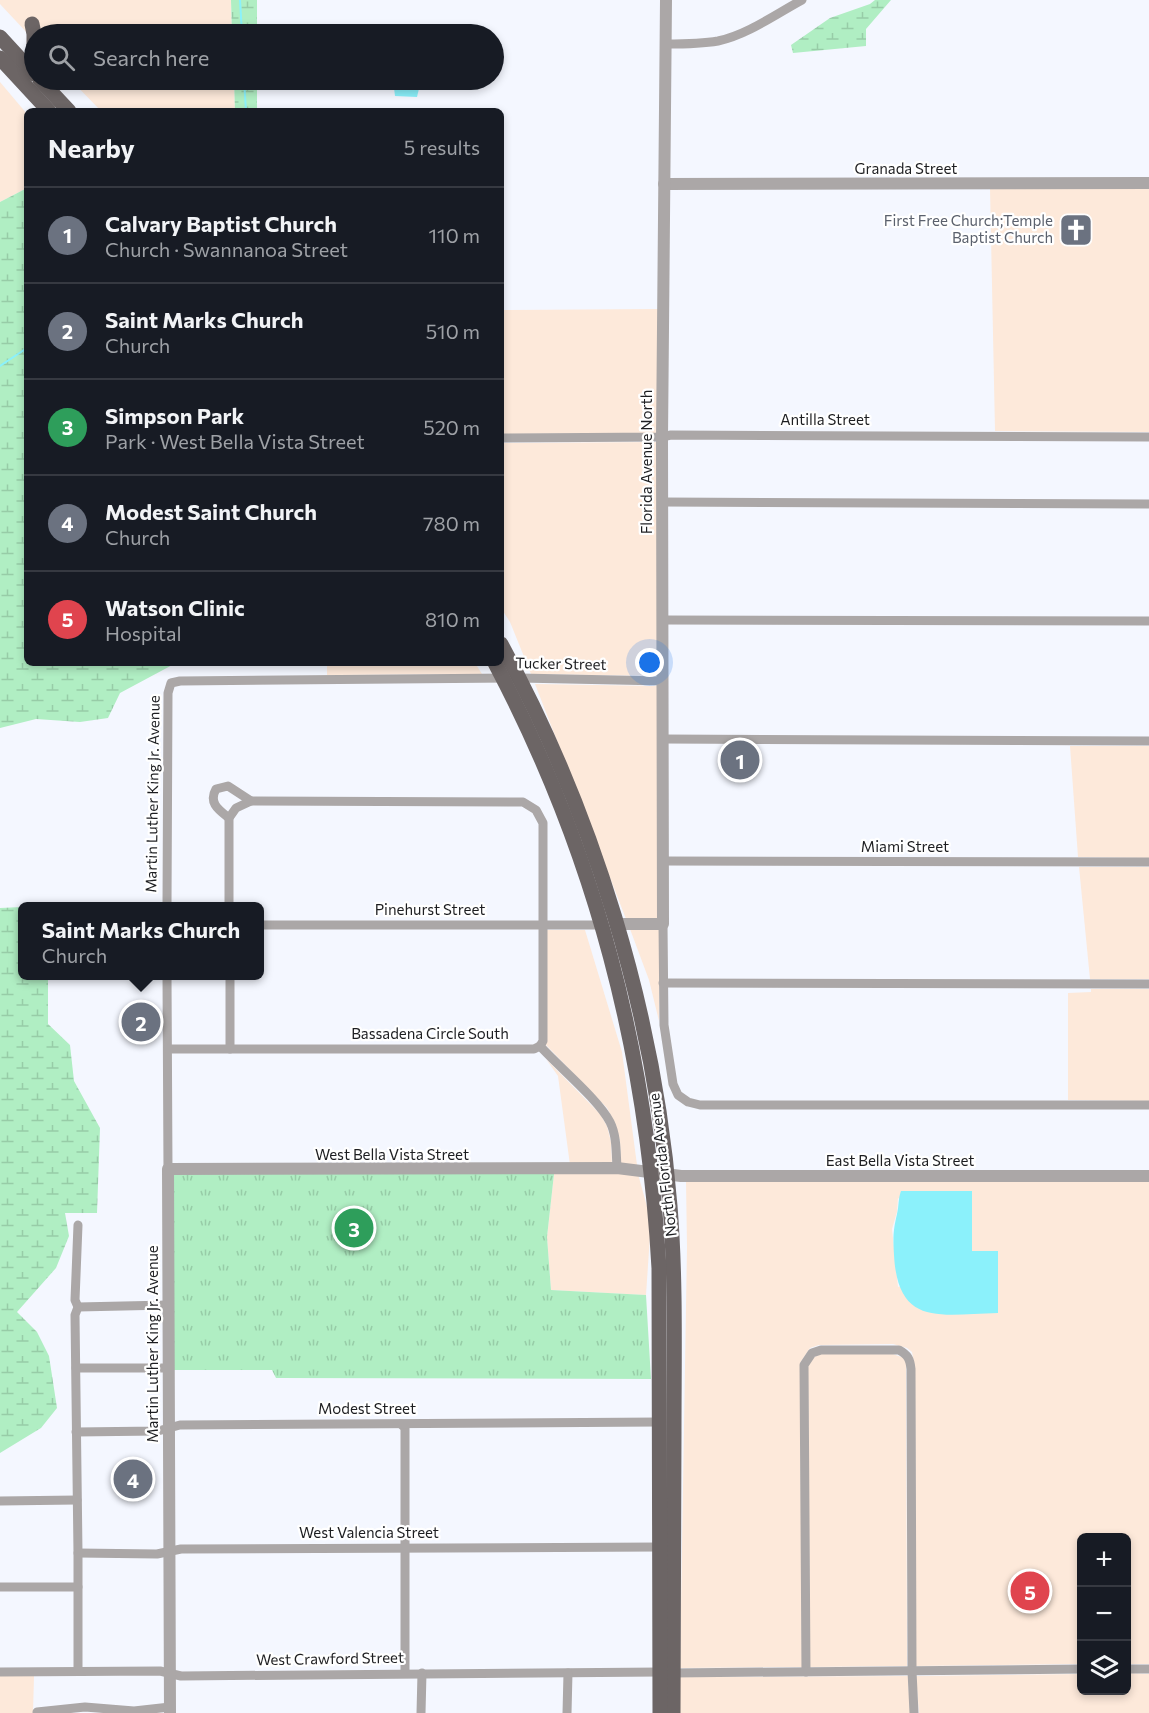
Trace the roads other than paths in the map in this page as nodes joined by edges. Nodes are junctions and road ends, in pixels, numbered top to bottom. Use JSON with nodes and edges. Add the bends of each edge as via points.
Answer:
{"nodes":[{"id":1,"x":666,"y":0,"type":"edge"},
{"id":2,"x":802,"y":0,"type":"edge"},
{"id":3,"x":666,"y":44,"type":"junction"},
{"id":4,"x":3,"y":50,"type":"edge"},
{"id":5,"x":24,"y":66,"type":"edge"},
{"id":6,"x":24,"y":78,"type":"edge"},
{"id":7,"x":33,"y":90,"type":"edge"},
{"id":8,"x":50,"y":90,"type":"edge"},
{"id":9,"x":61,"y":90,"type":"edge"},
{"id":10,"x":47,"y":108,"type":"edge"},
{"id":11,"x":68,"y":108,"type":"edge"},
{"id":12,"x":70,"y":108,"type":"edge"},
{"id":13,"x":1149,"y":183,"type":"edge"},
{"id":14,"x":664,"y":184,"type":"junction"},
{"id":15,"x":662,"y":437,"type":"junction"},
{"id":16,"x":1149,"y":437,"type":"edge"},
{"id":17,"x":504,"y":438,"type":"edge"},
{"id":18,"x":663,"y":502,"type":"junction"},
{"id":19,"x":1149,"y":504,"type":"edge"},
{"id":20,"x":663,"y":620,"type":"junction"},
{"id":21,"x":1149,"y":621,"type":"edge"},
{"id":22,"x":504,"y":649,"type":"edge"},
{"id":23,"x":497,"y":666,"type":"edge"},
{"id":24,"x":503,"y":678,"type":"junction"},
{"id":25,"x":520,"y":678,"type":"junction"},
{"id":26,"x":663,"y":681,"type":"junction"},
{"id":27,"x":171,"y":683,"type":"joint"},
{"id":28,"x":663,"y":739,"type":"junction"},
{"id":29,"x":1149,"y":741,"type":"edge"},
{"id":30,"x":250,"y":801,"type":"junction"},
{"id":31,"x":229,"y":819,"type":"junction"},
{"id":32,"x":662,"y":861,"type":"junction"},
{"id":33,"x":1149,"y":862,"type":"edge"},
{"id":34,"x":167,"y":902,"type":"edge"},
{"id":35,"x":229,"y":902,"type":"edge"},
{"id":36,"x":663,"y":924,"type":"junction"},
{"id":37,"x":264,"y":925,"type":"edge"},
{"id":38,"x":543,"y":925,"type":"junction"},
{"id":39,"x":609,"y":925,"type":"junction"},
{"id":40,"x":167,"y":980,"type":"edge"},
{"id":41,"x":230,"y":980,"type":"edge"},
{"id":42,"x":663,"y":983,"type":"junction"},
{"id":43,"x":1149,"y":984,"type":"edge"},
{"id":44,"x":540,"y":1046,"type":"junction"},
{"id":45,"x":168,"y":1049,"type":"junction"},
{"id":46,"x":230,"y":1049,"type":"junction"},
{"id":47,"x":1149,"y":1105,"type":"edge"},
{"id":48,"x":617,"y":1168,"type":"junction"},
{"id":49,"x":168,"y":1169,"type":"junction"},
{"id":50,"x":659,"y":1172,"type":"junction"},
{"id":51,"x":1149,"y":1176,"type":"edge"},
{"id":52,"x":78,"y":1225,"type":"dead end"},
{"id":53,"x":168,"y":1305,"type":"junction"},
{"id":54,"x":78,"y":1306,"type":"junction"},
{"id":55,"x":76,"y":1368,"type":"junction"},
{"id":56,"x":169,"y":1368,"type":"junction"},
{"id":57,"x":659,"y":1422,"type":"junction"},
{"id":58,"x":401,"y":1424,"type":"junction"},
{"id":59,"x":169,"y":1428,"type":"junction"},
{"id":60,"x":76,"y":1432,"type":"junction"},
{"id":61,"x":77,"y":1500,"type":"junction"},
{"id":62,"x":0,"y":1501,"type":"edge"},
{"id":63,"x":674,"y":1511,"type":"junction"},
{"id":64,"x":405,"y":1548,"type":"junction"},
{"id":65,"x":169,"y":1551,"type":"junction"},
{"id":66,"x":78,"y":1553,"type":"junction"},
{"id":67,"x":660,"y":1554,"type":"junction"},
{"id":68,"x":0,"y":1587,"type":"edge"},
{"id":69,"x":78,"y":1587,"type":"junction"},
{"id":70,"x":1077,"y":1669,"type":"edge"},
{"id":71,"x":1131,"y":1669,"type":"edge"},
{"id":72,"x":1149,"y":1669,"type":"edge"},
{"id":73,"x":78,"y":1671,"type":"junction"},
{"id":74,"x":912,"y":1671,"type":"junction"},
{"id":75,"x":0,"y":1672,"type":"edge"},
{"id":76,"x":667,"y":1672,"type":"junction"},
{"id":77,"x":806,"y":1672,"type":"junction"},
{"id":78,"x":170,"y":1673,"type":"junction"},
{"id":79,"x":405,"y":1673,"type":"junction"},
{"id":80,"x":422,"y":1673,"type":"junction"},
{"id":81,"x":568,"y":1673,"type":"junction"},
{"id":82,"x":170,"y":1710,"type":"edge"},
{"id":83,"x":37,"y":1712,"type":"dead end"},
{"id":84,"x":421,"y":1713,"type":"edge"},
{"id":85,"x":567,"y":1713,"type":"edge"},
{"id":86,"x":660,"y":1713,"type":"edge"},
{"id":87,"x":666,"y":1713,"type":"edge"},
{"id":88,"x":674,"y":1713,"type":"edge"},
{"id":89,"x":914,"y":1713,"type":"edge"}],
"edges":[{"from":1,"to":3,"type":"street","name":"Florida Avenue North"},
{"from":2,"to":3,"type":"street","via":[[741,33],[694,44]]},
{"from":3,"to":14,"type":"street","name":"Florida Avenue North"},
{"from":4,"to":5,"type":"main road"},
{"from":4,"to":6,"type":"main road"},
{"from":7,"to":10,"type":"main road"},
{"from":8,"to":11,"type":"main road"},
{"from":9,"to":12,"type":"main road"},
{"from":13,"to":14,"type":"street","name":"Granada Street"},
{"from":14,"to":15,"type":"street","name":"Florida Avenue North"},
{"from":15,"to":16,"type":"street","name":"Antilla Street"},
{"from":15,"to":17,"type":"street","name":"Antilla Street"},
{"from":15,"to":18,"type":"street","name":"Florida Avenue North"},
{"from":18,"to":19,"type":"street"},
{"from":18,"to":20,"type":"street","name":"Florida Avenue North"},
{"from":20,"to":21,"type":"street"},
{"from":20,"to":26,"type":"street","name":"Florida Avenue North"},
{"from":22,"to":25,"type":"main road","name":"North Florida Avenue"},
{"from":23,"to":24,"type":"main road","name":"North Florida Avenue"},
{"from":24,"to":25,"type":"street","name":"Tucker Street"},
{"from":24,"to":27,"type":"street","name":"Tucker Street"},
{"from":24,"to":39,"type":"main road","name":"North Florida Avenue","via":[[526,722]]},
{"from":25,"to":26,"type":"street","name":"Tucker Street"},
{"from":25,"to":39,"type":"main road","name":"North Florida Avenue","via":[[574,801]]},
{"from":26,"to":28,"type":"street","name":"Florida Avenue North"},
{"from":27,"to":34,"type":"street","name":"Martin Luther King Jr. Avenue"},
{"from":28,"to":29,"type":"street"},
{"from":28,"to":32,"type":"street","name":"Florida Avenue North"},
{"from":30,"to":31,"type":"street","via":[[236,808]]},
{"from":30,"to":31,"type":"street","via":[[228,786],[216,789],[213,802]]},
{"from":30,"to":38,"type":"street","via":[[524,802],[536,810],[543,823]]},
{"from":31,"to":35,"type":"street"},
{"from":32,"to":33,"type":"street","name":"Miami Street"},
{"from":32,"to":36,"type":"street","name":"Florida Avenue North"},
{"from":36,"to":39,"type":"street","name":"Pinehurst Street"},
{"from":36,"to":42,"type":"street"},
{"from":37,"to":38,"type":"street","name":"Pinehurst Street"},
{"from":38,"to":39,"type":"street","name":"Pinehurst Street"},
{"from":38,"to":44,"type":"street"},
{"from":39,"to":50,"type":"main road","name":"North Florida Avenue"},
{"from":40,"to":45,"type":"street","name":"Martin Luther King Jr. Avenue"},
{"from":41,"to":46,"type":"street"},
{"from":42,"to":43,"type":"street"},
{"from":42,"to":47,"type":"street","via":[[664,1025],[673,1084],[678,1095],[688,1102]]},
{"from":44,"to":46,"type":"street","name":"Bassadena Circle South"},
{"from":44,"to":48,"type":"street","via":[[607,1117],[615,1142]]},
{"from":45,"to":46,"type":"street","name":"Bassadena Circle South"},
{"from":45,"to":49,"type":"street","name":"Martin Luther King Jr. Avenue"},
{"from":48,"to":49,"type":"street","name":"West Bella Vista Street"},
{"from":48,"to":50,"type":"street","name":"West Bella Vista Street"},
{"from":49,"to":53,"type":"street","name":"Martin Luther King Jr. Avenue"},
{"from":50,"to":51,"type":"street","name":"East Bella Vista Street","via":[[763,1177]]},
{"from":50,"to":57,"type":"main road","name":"North Florida Avenue"},
{"from":50,"to":63,"type":"main road","name":"North Florida Avenue","via":[[673,1264]]},
{"from":52,"to":54,"type":"street"},
{"from":53,"to":54,"type":"street"},
{"from":53,"to":56,"type":"street","name":"Martin Luther King Jr. Avenue"},
{"from":54,"to":55,"type":"street"},
{"from":55,"to":56,"type":"street"},
{"from":55,"to":60,"type":"street"},
{"from":56,"to":59,"type":"street","name":"Martin Luther King Jr. Avenue"},
{"from":57,"to":58,"type":"street","name":"Modest Street"},
{"from":57,"to":63,"type":"main road","via":[[666,1426],[667,1488]]},
{"from":57,"to":67,"type":"main road","name":"North Florida Avenue"},
{"from":58,"to":59,"type":"street","name":"Modest Street"},
{"from":58,"to":64,"type":"street","via":[[405,1428]]},
{"from":59,"to":60,"type":"street","name":"Modest Street"},
{"from":59,"to":65,"type":"street","name":"Martin Luther King Jr. Avenue"},
{"from":60,"to":61,"type":"street"},
{"from":61,"to":62,"type":"street"},
{"from":61,"to":66,"type":"street"},
{"from":63,"to":76,"type":"main road","name":"North Florida Avenue"},
{"from":64,"to":65,"type":"street","name":"West Valencia Street"},
{"from":64,"to":67,"type":"street","name":"West Valencia Street"},
{"from":64,"to":79,"type":"street"},
{"from":65,"to":66,"type":"street","name":"West Valencia Street"},
{"from":65,"to":78,"type":"street","name":"Martin Luther King Jr. Avenue"},
{"from":66,"to":69,"type":"street"},
{"from":67,"to":76,"type":"main road","name":"North Florida Avenue"},
{"from":68,"to":69,"type":"street"},
{"from":69,"to":73,"type":"street"},
{"from":70,"to":74,"type":"street","name":"West Crawford Street"},
{"from":71,"to":72,"type":"street"},
{"from":73,"to":75,"type":"street","name":"West Crawford Street"},
{"from":73,"to":78,"type":"street","name":"West Crawford Street"},
{"from":74,"to":77,"type":"street","name":"West Crawford Street"},
{"from":74,"to":77,"type":"street","via":[[911,1369],[906,1354],[883,1349],[820,1350],[810,1355],[804,1365]]},
{"from":74,"to":89,"type":"street"},
{"from":76,"to":77,"type":"street","name":"West Crawford Street"},
{"from":76,"to":81,"type":"street","name":"West Crawford Street"},
{"from":76,"to":86,"type":"main road","name":"North Florida Avenue"},
{"from":76,"to":87,"type":"main road"},
{"from":76,"to":88,"type":"main road","name":"North Florida Avenue"},
{"from":78,"to":79,"type":"street","name":"West Crawford Street"},
{"from":78,"to":82,"type":"street","name":"Martin Luther King Jr. Avenue"},
{"from":79,"to":80,"type":"street","name":"West Crawford Street"},
{"from":80,"to":81,"type":"street","name":"West Crawford Street"},
{"from":80,"to":84,"type":"street"},
{"from":81,"to":85,"type":"street"},
{"from":82,"to":83,"type":"street","via":[[85,1707]]}]}
